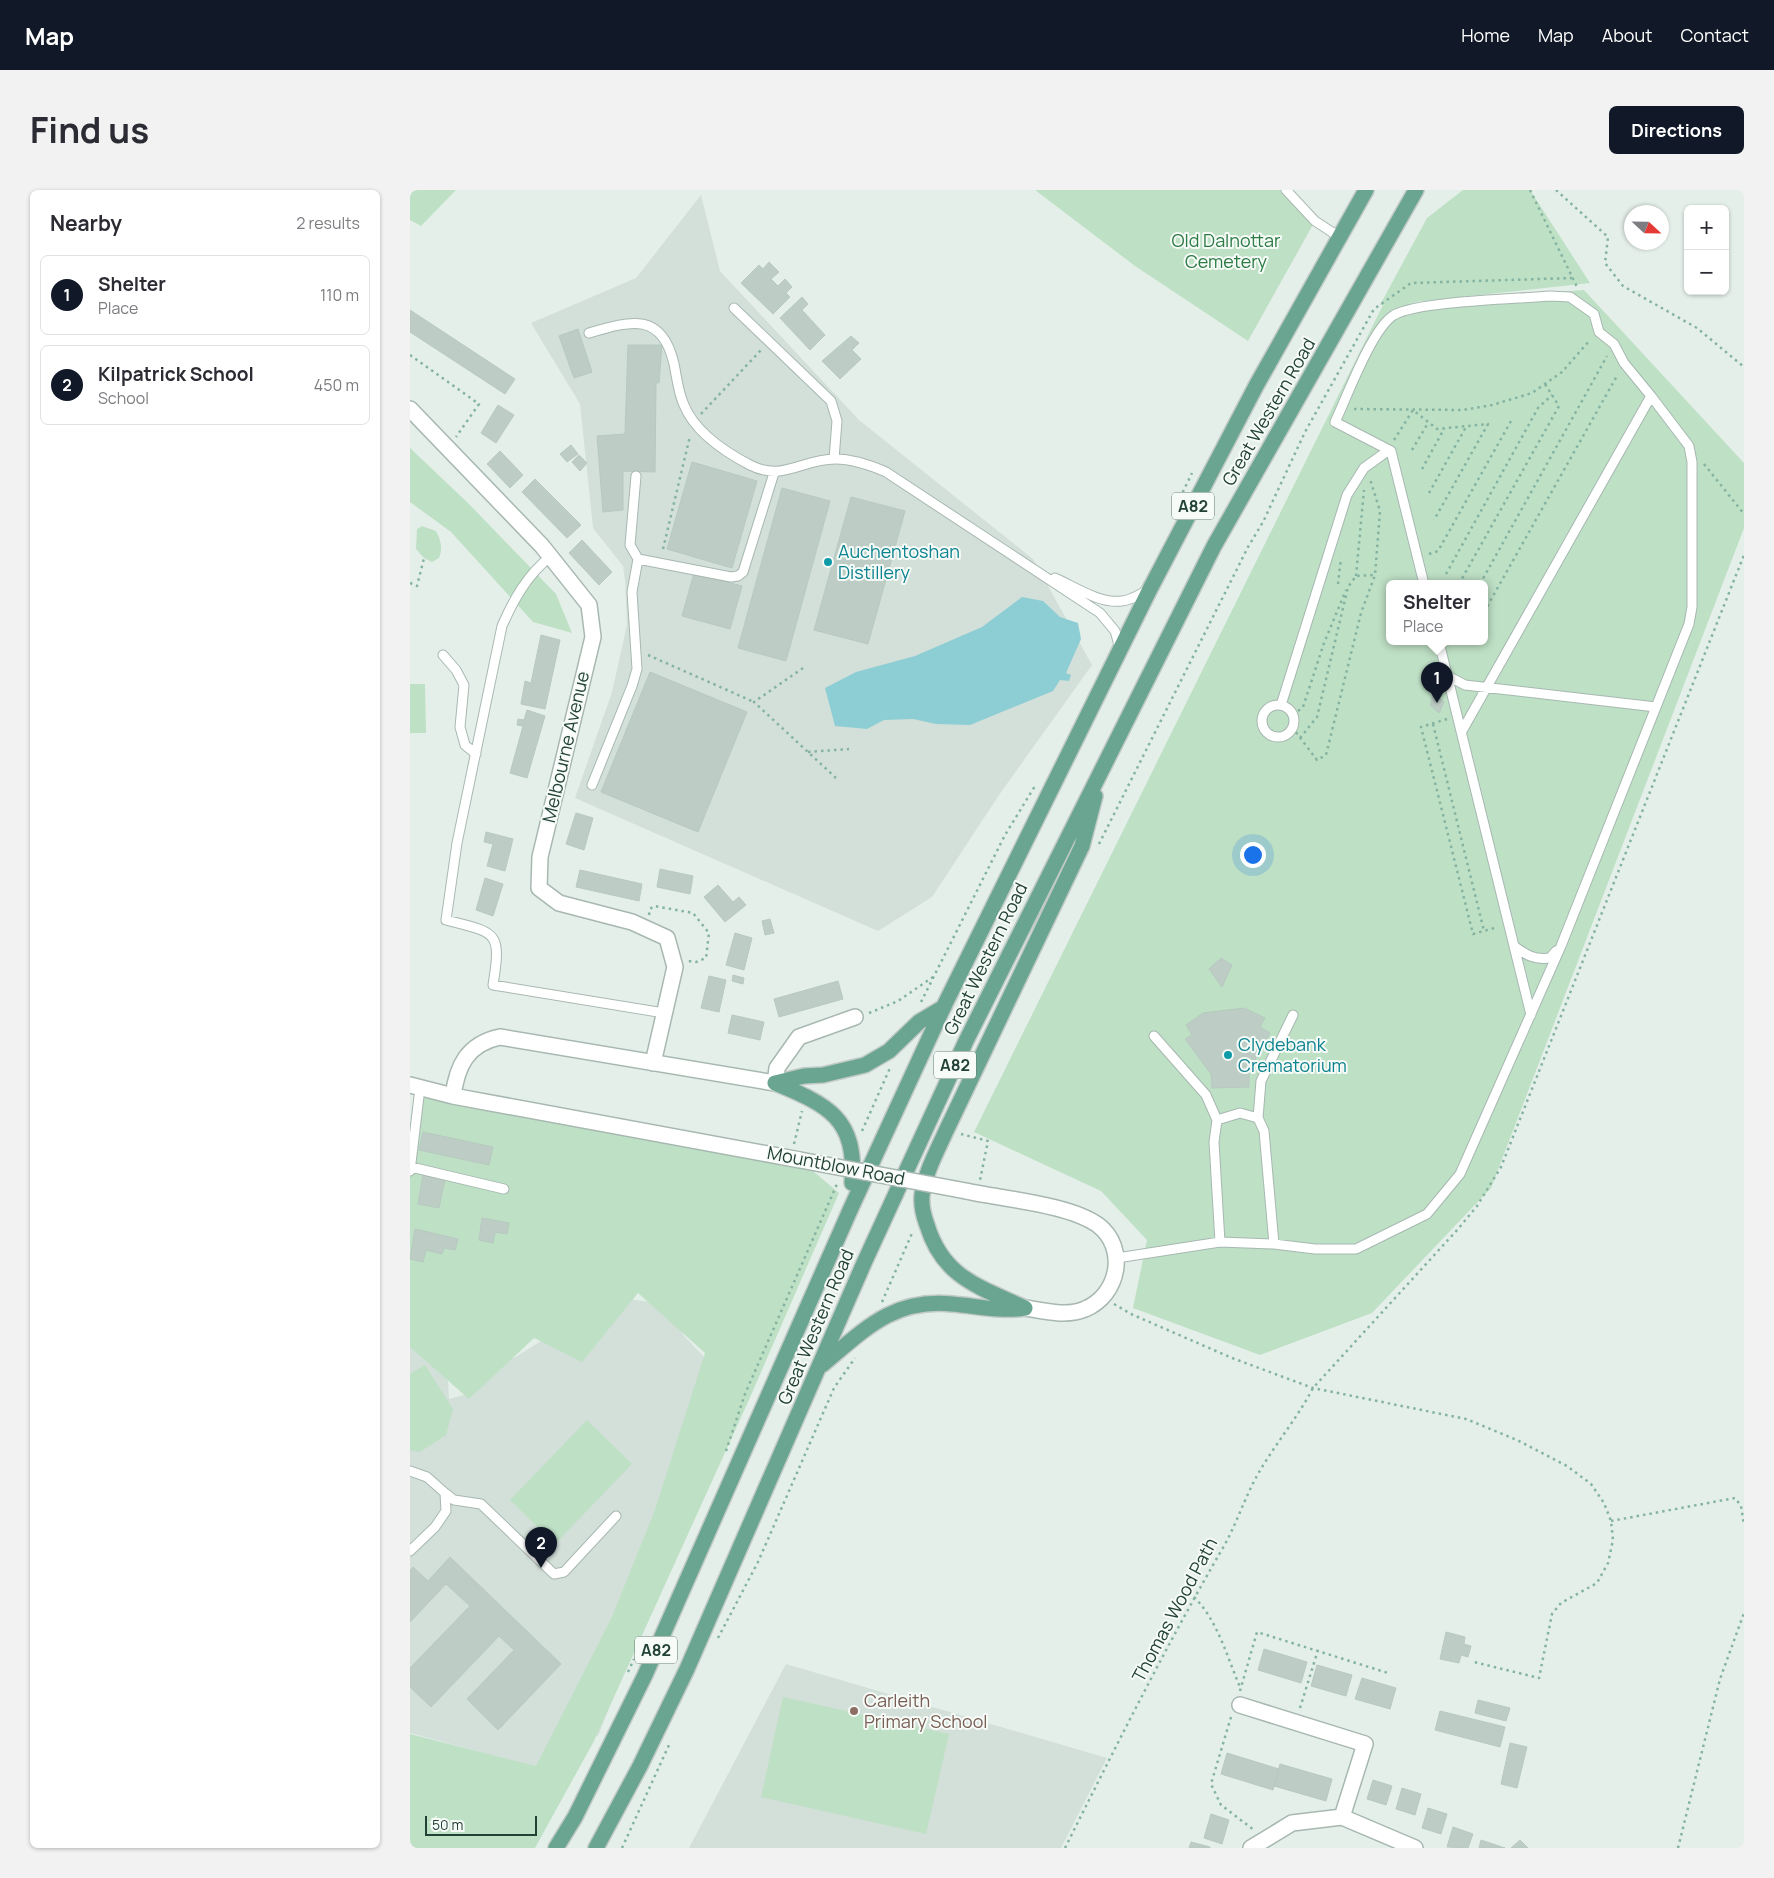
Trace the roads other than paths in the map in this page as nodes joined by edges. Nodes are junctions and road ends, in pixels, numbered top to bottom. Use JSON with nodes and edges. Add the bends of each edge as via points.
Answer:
{"nodes":[{"id":1,"x":1286,"y":190,"type":"edge"},
{"id":2,"x":1366,"y":190,"type":"edge"},
{"id":3,"x":1416,"y":192,"type":"edge"},
{"id":4,"x":1338,"y":236,"type":"junction"},
{"id":5,"x":734,"y":308,"type":"dead end"},
{"id":6,"x":589,"y":333,"type":"dead end"},
{"id":7,"x":1651,"y":396,"type":"junction"},
{"id":8,"x":410,"y":409,"type":"edge"},
{"id":9,"x":1388,"y":450,"type":"junction"},
{"id":10,"x":834,"y":459,"type":"junction"},
{"id":11,"x":774,"y":473,"type":"junction"},
{"id":12,"x":636,"y":476,"type":"dead end"},
{"id":13,"x":551,"y":556,"type":"junction"},
{"id":14,"x":638,"y":559,"type":"junction"},
{"id":15,"x":1030,"y":566,"type":"junction"},
{"id":16,"x":1423,"y":580,"type":"edge"},
{"id":17,"x":1150,"y":588,"type":"junction"},
{"id":18,"x":1440,"y":645,"type":"edge"},
{"id":19,"x":1120,"y":651,"type":"junction"},
{"id":20,"x":443,"y":655,"type":"dead end"},
{"id":21,"x":1448,"y":676,"type":"junction"},
{"id":22,"x":1487,"y":686,"type":"junction"},
{"id":23,"x":1281,"y":705,"type":"junction"},
{"id":24,"x":1656,"y":707,"type":"junction"},
{"id":25,"x":1462,"y":731,"type":"junction"},
{"id":26,"x":476,"y":754,"type":"junction"},
{"id":27,"x":1102,"y":770,"type":"junction"},
{"id":28,"x":592,"y":784,"type":"dead end"},
{"id":29,"x":1514,"y":946,"type":"junction"},
{"id":30,"x":1561,"y":946,"type":"junction"},
{"id":31,"x":944,"y":1006,"type":"junction"},
{"id":32,"x":664,"y":1014,"type":"junction"},
{"id":33,"x":1293,"y":1015,"type":"dead end"},
{"id":34,"x":1531,"y":1015,"type":"junction"},
{"id":35,"x":855,"y":1017,"type":"road end"},
{"id":36,"x":1154,"y":1036,"type":"dead end"},
{"id":37,"x":653,"y":1063,"type":"junction"},
{"id":38,"x":775,"y":1083,"type":"junction"},
{"id":39,"x":415,"y":1087,"type":"edge"},
{"id":40,"x":453,"y":1096,"type":"junction"},
{"id":41,"x":1258,"y":1118,"type":"junction"},
{"id":42,"x":1217,"y":1120,"type":"junction"},
{"id":43,"x":410,"y":1167,"type":"edge"},
{"id":44,"x":410,"y":1171,"type":"edge"},
{"id":45,"x":504,"y":1189,"type":"dead end"},
{"id":46,"x":851,"y":1208,"type":"junction"},
{"id":47,"x":1220,"y":1242,"type":"junction"},
{"id":48,"x":1274,"y":1244,"type":"junction"},
{"id":49,"x":1116,"y":1258,"type":"junction"},
{"id":50,"x":1025,"y":1308,"type":"junction"},
{"id":51,"x":820,"y":1366,"type":"junction"},
{"id":52,"x":410,"y":1471,"type":"edge"},
{"id":53,"x":445,"y":1493,"type":"junction"},
{"id":54,"x":616,"y":1516,"type":"dead end"},
{"id":55,"x":410,"y":1551,"type":"edge"},
{"id":56,"x":1240,"y":1705,"type":"dead end"},
{"id":57,"x":1342,"y":1817,"type":"junction"},
{"id":58,"x":556,"y":1848,"type":"edge"},
{"id":59,"x":596,"y":1848,"type":"edge"},
{"id":60,"x":1251,"y":1848,"type":"edge"},
{"id":61,"x":1415,"y":1848,"type":"edge"}],
"edges":[{"from":1,"to":4,"type":"lane","via":[[1315,221]]},
{"from":2,"to":4,"type":"main road","name":"Great Western Road","number":"A82"},
{"from":3,"to":27,"type":"main road","name":"Great Western Road","number":"A82","via":[[1214,546]]},
{"from":4,"to":17,"type":"main road","name":"Great Western Road","number":"A82"},
{"from":5,"to":10,"type":"lane","via":[[831,401],[837,422]]},
{"from":6,"to":11,"type":"lane","via":[[620,324],[642,323],[655,329],[669,343],[684,405],[693,422],[728,451],[752,466]]},
{"from":7,"to":9,"type":"lane","via":[[1614,344],[1599,332],[1594,314],[1570,297],[1423,307],[1394,316],[1375,336],[1335,422]]},
{"from":7,"to":22,"type":"lane"},
{"from":7,"to":24,"type":"lane","via":[[1689,446],[1692,462],[1692,607],[1689,624]]},
{"from":8,"to":13,"type":"street","name":"Melbourne Avenue"},
{"from":9,"to":16,"type":"lane","via":[[1392,451]]},
{"from":9,"to":23,"type":"lane","via":[[1364,468],[1347,495]]},
{"from":10,"to":11,"type":"lane"},
{"from":10,"to":15,"type":"lane","via":[[864,463],[886,472]]},
{"from":11,"to":14,"type":"lane","via":[[743,572],[738,576]]},
{"from":12,"to":14,"type":"lane","via":[[630,544]]},
{"from":13,"to":26,"type":"lane","via":[[538,566],[516,596],[502,626]]},
{"from":13,"to":32,"type":"street","name":"Melbourne Avenue","via":[[589,605],[593,637],[540,856],[538,888],[559,903],[632,922],[667,938],[675,967]]},
{"from":14,"to":28,"type":"lane","via":[[632,592],[637,668]]},
{"from":15,"to":17,"type":"lane","via":[[1113,601],[1131,600]]},
{"from":15,"to":19,"type":"lane","via":[[1100,613],[1115,631]]},
{"from":17,"to":19,"type":"main road","name":"Great Western Road","number":"A82"},
{"from":18,"to":21,"type":"lane"},
{"from":19,"to":31,"type":"main road","name":"Great Western Road","number":"A82"},
{"from":20,"to":26,"type":"lane","via":[[464,685],[461,732],[465,745]]},
{"from":21,"to":22,"type":"lane","via":[[1465,684]]},
{"from":21,"to":25,"type":"lane"},
{"from":22,"to":24,"type":"lane"},
{"from":22,"to":25,"type":"lane"},
{"from":23,"to":23,"type":"lane","via":[[1271,706],[1264,714],[1264,728],[1272,735],[1287,734],[1292,727],[1293,715]]},
{"from":24,"to":30,"type":"lane"},
{"from":25,"to":29,"type":"lane"},
{"from":26,"to":32,"type":"lane","via":[[457,843],[446,920],[486,930],[496,941],[498,957],[493,985]]},
{"from":27,"to":50,"type":"main road","via":[[1082,846],[946,1131],[930,1167],[922,1196],[924,1216],[939,1255],[965,1280]]},
{"from":27,"to":51,"type":"main road","name":"Great Western Road","number":"A82","via":[[966,1041]]},
{"from":29,"to":30,"type":"lane","via":[[1539,960],[1550,958]]},
{"from":29,"to":34,"type":"lane"},
{"from":30,"to":34,"type":"lane"},
{"from":31,"to":38,"type":"main road","via":[[919,1022],[889,1051],[865,1065]]},
{"from":31,"to":46,"type":"main road","name":"Great Western Road","number":"A82"},
{"from":32,"to":37,"type":"street","name":"Melbourne Avenue"},
{"from":33,"to":41,"type":"lane","via":[[1261,1081]]},
{"from":34,"to":48,"type":"lane","via":[[1460,1174],[1427,1214],[1356,1249]]},
{"from":35,"to":38,"type":"street","via":[[799,1037],[777,1068]]},
{"from":36,"to":42,"type":"lane","via":[[1206,1095]]},
{"from":37,"to":38,"type":"street"},
{"from":37,"to":40,"type":"street","via":[[500,1037],[481,1044],[463,1060]]},
{"from":38,"to":46,"type":"main road","number":"A82","via":[[823,1105],[841,1123],[854,1162]]},
{"from":39,"to":40,"type":"street","name":"Mountblow Road"},
{"from":39,"to":43,"type":"lane"},
{"from":40,"to":49,"type":"street","name":"Mountblow Road","bridge":true,"via":[[1062,1210],[1100,1227],[1113,1244]]},
{"from":41,"to":42,"type":"lane","via":[[1240,1113]]},
{"from":41,"to":48,"type":"lane","via":[[1264,1131]]},
{"from":42,"to":47,"type":"lane","via":[[1214,1142]]},
{"from":43,"to":44,"type":"lane"},
{"from":43,"to":45,"type":"lane"},
{"from":46,"to":58,"type":"main road","name":"Great Western Road","number":"A82","via":[[645,1676],[584,1800]]},
{"from":47,"to":48,"type":"lane"},
{"from":47,"to":49,"type":"lane"},
{"from":49,"to":50,"type":"street","via":[[1115,1277],[1102,1297],[1085,1309],[1054,1312]]},
{"from":50,"to":51,"type":"main road","via":[[1006,1311],[936,1302],[916,1304],[886,1314],[870,1324]]},
{"from":51,"to":59,"type":"main road","name":"Great Western Road","number":"A82","via":[[687,1669]]},
{"from":52,"to":53,"type":"lane","via":[[427,1477]]},
{"from":53,"to":54,"type":"lane","via":[[454,1500],[481,1504],[554,1574],[564,1572]]},
{"from":53,"to":55,"type":"lane","via":[[446,1511]]},
{"from":56,"to":57,"type":"street","via":[[1365,1744]]},
{"from":57,"to":60,"type":"street","via":[[1292,1822]]},
{"from":57,"to":61,"type":"street"}]}
